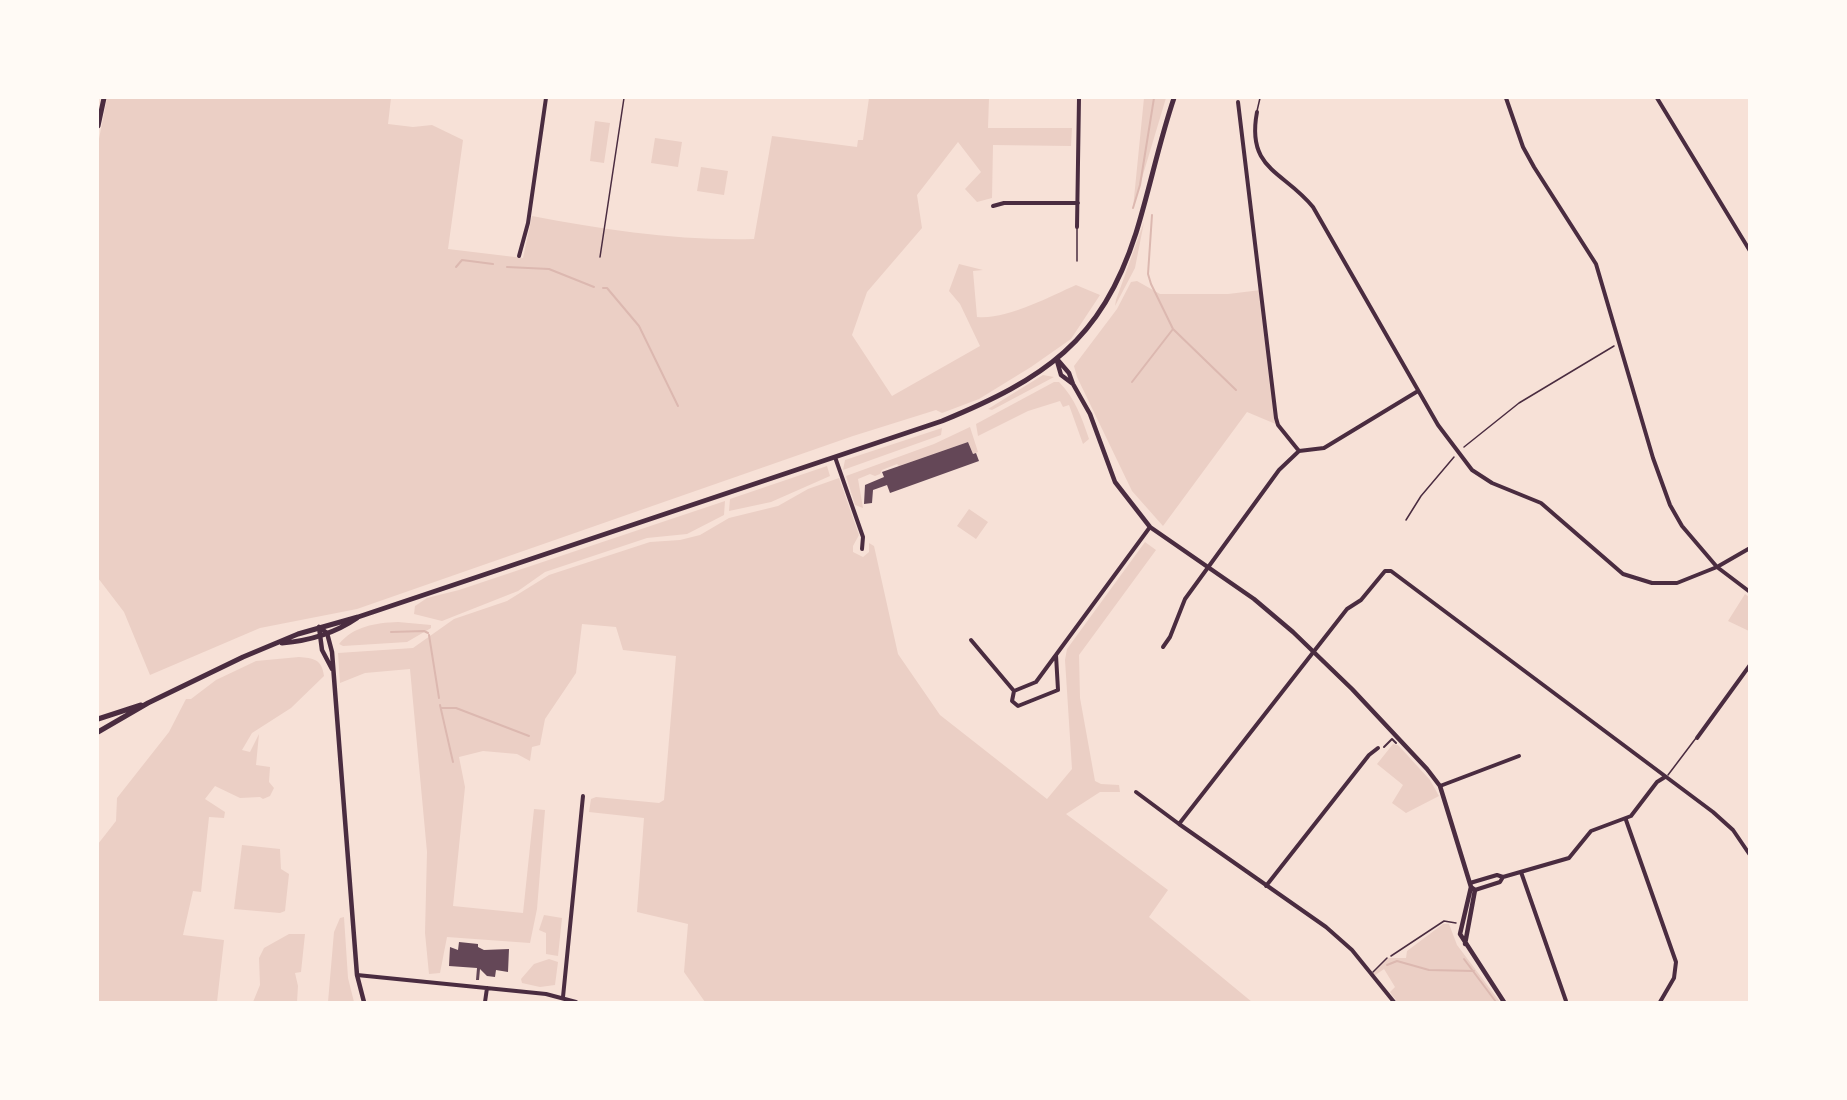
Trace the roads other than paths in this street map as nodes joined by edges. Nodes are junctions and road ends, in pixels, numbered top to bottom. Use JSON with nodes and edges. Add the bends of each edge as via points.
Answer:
{"nodes":[{"id":1,"x":104,"y":98,"type":"edge"},
{"id":2,"x":546,"y":98,"type":"edge"},
{"id":3,"x":1079,"y":98,"type":"edge"},
{"id":4,"x":1174,"y":98,"type":"edge"},
{"id":5,"x":1260,"y":98,"type":"edge"},
{"id":6,"x":1506,"y":98,"type":"edge"},
{"id":7,"x":1657,"y":98,"type":"edge"},
{"id":8,"x":1238,"y":102,"type":"dead end"},
{"id":9,"x":1257,"y":112,"type":"joint"},
{"id":10,"x":98,"y":126,"type":"edge"},
{"id":11,"x":1077,"y":203,"type":"junction"},
{"id":12,"x":993,"y":206,"type":"dead end"},
{"id":13,"x":1077,"y":227,"type":"joint"},
{"id":14,"x":1749,"y":251,"type":"edge"},
{"id":15,"x":519,"y":256,"type":"dead end"},
{"id":16,"x":1077,"y":261,"type":"dead end"},
{"id":17,"x":1057,"y":359,"type":"junction"},
{"id":18,"x":1073,"y":384,"type":"junction"},
{"id":19,"x":1418,"y":391,"type":"junction"},
{"id":20,"x":1299,"y":451,"type":"junction"},
{"id":21,"x":835,"y":457,"type":"junction"},
{"id":22,"x":1150,"y":527,"type":"junction"},
{"id":23,"x":1749,"y":548,"type":"edge"},
{"id":24,"x":862,"y":549,"type":"dead end"},
{"id":25,"x":1209,"y":567,"type":"junction"},
{"id":26,"x":1717,"y":567,"type":"junction"},
{"id":27,"x":1749,"y":592,"type":"edge"},
{"id":28,"x":358,"y":617,"type":"junction"},
{"id":29,"x":319,"y":627,"type":"junction"},
{"id":30,"x":327,"y":633,"type":"junction"},
{"id":31,"x":318,"y":636,"type":"junction"},
{"id":32,"x":971,"y":640,"type":"dead end"},
{"id":33,"x":276,"y":644,"type":"junction"},
{"id":34,"x":1163,"y":647,"type":"dead end"},
{"id":35,"x":1315,"y":652,"type":"junction"},
{"id":36,"x":1056,"y":654,"type":"junction"},
{"id":37,"x":1749,"y":665,"type":"edge"},
{"id":38,"x":333,"y":671,"type":"junction"},
{"id":39,"x":1014,"y":691,"type":"junction"},
{"id":40,"x":148,"y":703,"type":"junction"},
{"id":41,"x":98,"y":719,"type":"edge"},
{"id":42,"x":98,"y":732,"type":"edge"},
{"id":43,"x":1697,"y":738,"type":"joint"},
{"id":44,"x":1396,"y":742,"type":"dead end"},
{"id":45,"x":1378,"y":748,"type":"joint"},
{"id":46,"x":1519,"y":756,"type":"dead end"},
{"id":47,"x":1666,"y":777,"type":"junction"},
{"id":48,"x":1440,"y":786,"type":"junction"},
{"id":49,"x":1136,"y":792,"type":"dead end"},
{"id":50,"x":583,"y":796,"type":"dead end"},
{"id":51,"x":1626,"y":820,"type":"junction"},
{"id":52,"x":1179,"y":824,"type":"junction"},
{"id":53,"x":1749,"y":855,"type":"edge"},
{"id":54,"x":1521,"y":872,"type":"junction"},
{"id":55,"x":1503,"y":877,"type":"junction"},
{"id":56,"x":1266,"y":886,"type":"junction"},
{"id":57,"x":1472,"y":886,"type":"junction"},
{"id":58,"x":1465,"y":944,"type":"junction"},
{"id":59,"x":1387,"y":958,"type":"road end"},
{"id":60,"x":1372,"y":974,"type":"junction"},
{"id":61,"x":357,"y":975,"type":"junction"},
{"id":62,"x":1749,"y":979,"type":"edge"},
{"id":63,"x":487,"y":988,"type":"junction"},
{"id":64,"x":1749,"y":990,"type":"edge"},
{"id":65,"x":562,"y":997,"type":"junction"},
{"id":66,"x":1566,"y":1001,"type":"edge"},
{"id":67,"x":364,"y":1002,"type":"edge"},
{"id":68,"x":485,"y":1002,"type":"edge"},
{"id":69,"x":576,"y":1002,"type":"edge"},
{"id":70,"x":1394,"y":1002,"type":"edge"},
{"id":71,"x":1504,"y":1002,"type":"edge"},
{"id":72,"x":1660,"y":1002,"type":"edge"}],
"edges":[{"from":1,"to":10,"type":"main road"},
{"from":2,"to":15,"type":"street","via":[[528,223]]},
{"from":3,"to":11,"type":"street"},
{"from":4,"to":17,"type":"main road","via":[[1136,232],[1118,280],[1107,304]]},
{"from":5,"to":9,"type":"lane"},
{"from":6,"to":26,"type":"street","via":[[1523,147],[1596,264],[1670,505],[1682,526]]},
{"from":7,"to":14,"type":"street"},
{"from":8,"to":20,"type":"street","via":[[1276,417]]},
{"from":9,"to":19,"type":"street","via":[[1254,138],[1261,158],[1313,207]]},
{"from":11,"to":12,"type":"street"},
{"from":11,"to":13,"type":"street"},
{"from":13,"to":16,"type":"lane"},
{"from":17,"to":18,"type":"street","via":[[1068,370]]},
{"from":17,"to":18,"type":"street","via":[[1059,372]]},
{"from":17,"to":21,"type":"main road","via":[[969,409]]},
{"from":18,"to":22,"type":"street","via":[[1090,414],[1115,482]]},
{"from":19,"to":20,"type":"street","via":[[1324,448]]},
{"from":19,"to":26,"type":"street","via":[[1472,470],[1492,483],[1542,503],[1623,574],[1652,583],[1677,583]]},
{"from":20,"to":25,"type":"street","via":[[1279,470]]},
{"from":21,"to":24,"type":"street","via":[[863,537]]},
{"from":21,"to":28,"type":"main road"},
{"from":22,"to":25,"type":"street"},
{"from":22,"to":36,"type":"street"},
{"from":23,"to":26,"type":"street"},
{"from":25,"to":34,"type":"street","via":[[1181,607]]},
{"from":25,"to":35,"type":"street","via":[[1254,599]]},
{"from":26,"to":27,"type":"street"},
{"from":28,"to":29,"type":"main road"},
{"from":28,"to":30,"type":"main road"},
{"from":29,"to":30,"type":"street"},
{"from":29,"to":31,"type":"street"},
{"from":29,"to":33,"type":"main road"},
{"from":30,"to":31,"type":"main road"},
{"from":30,"to":38,"type":"street"},
{"from":31,"to":33,"type":"main road"},
{"from":31,"to":38,"type":"street"},
{"from":32,"to":39,"type":"street"},
{"from":33,"to":40,"type":"main road"},
{"from":35,"to":47,"type":"street","via":[[1347,609],[1361,600],[1381,573],[1391,571]]},
{"from":35,"to":48,"type":"street"},
{"from":35,"to":52,"type":"street"},
{"from":36,"to":39,"type":"street","via":[[1036,682]]},
{"from":36,"to":39,"type":"street","via":[[1058,690],[1018,706],[1012,701]]},
{"from":37,"to":43,"type":"street"},
{"from":38,"to":61,"type":"street"},
{"from":40,"to":41,"type":"main road"},
{"from":40,"to":42,"type":"main road"},
{"from":43,"to":47,"type":"lane"},
{"from":44,"to":45,"type":"street","via":[[1392,739]]},
{"from":45,"to":56,"type":"street","via":[[1369,754]]},
{"from":46,"to":48,"type":"street"},
{"from":47,"to":51,"type":"street","via":[[1657,782]]},
{"from":47,"to":53,"type":"street","via":[[1725,821]]},
{"from":48,"to":57,"type":"street"},
{"from":49,"to":52,"type":"street"},
{"from":50,"to":65,"type":"street"},
{"from":51,"to":54,"type":"street","via":[[1591,831],[1569,858]]},
{"from":51,"to":72,"type":"street","via":[[1676,962],[1674,978]]},
{"from":52,"to":56,"type":"street"},
{"from":54,"to":55,"type":"street"},
{"from":54,"to":66,"type":"street"},
{"from":55,"to":57,"type":"street","via":[[1497,875]]},
{"from":55,"to":57,"type":"street","via":[[1500,882]]},
{"from":56,"to":60,"type":"street","via":[[1326,927]]},
{"from":57,"to":58,"type":"street"},
{"from":57,"to":58,"type":"street","via":[[1460,930]]},
{"from":58,"to":71,"type":"street"},
{"from":59,"to":60,"type":"lane"},
{"from":60,"to":70,"type":"street"},
{"from":61,"to":63,"type":"street"},
{"from":61,"to":67,"type":"street"},
{"from":62,"to":64,"type":"street"},
{"from":63,"to":65,"type":"street"},
{"from":63,"to":68,"type":"street"},
{"from":65,"to":69,"type":"street"}]}
